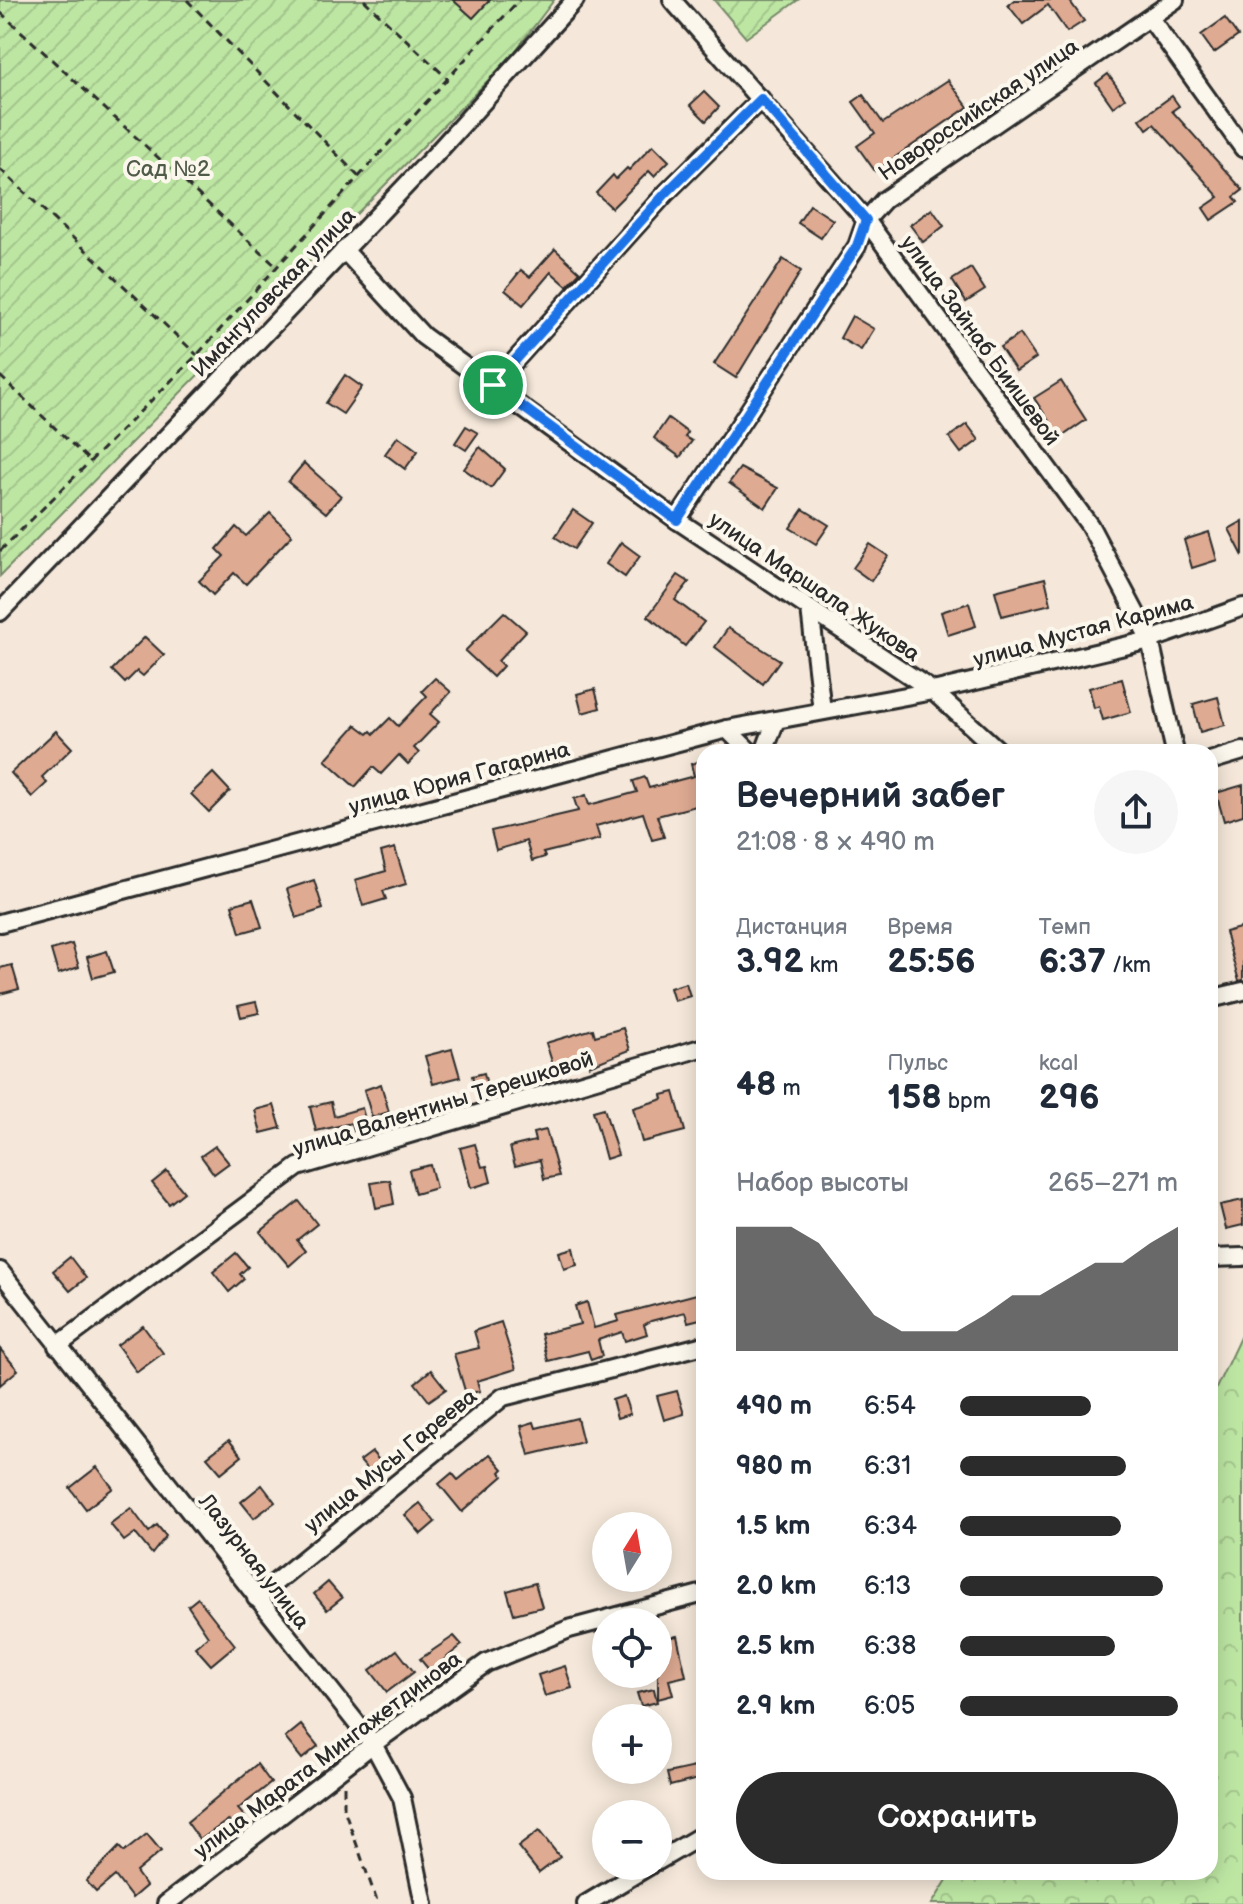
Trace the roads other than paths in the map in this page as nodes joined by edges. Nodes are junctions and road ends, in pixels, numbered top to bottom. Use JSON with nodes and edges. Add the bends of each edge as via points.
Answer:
{"nodes":[{"id":1,"x":575,"y":0,"type":"edge"},
{"id":2,"x":672,"y":0,"type":"edge"},
{"id":3,"x":1175,"y":0,"type":"edge"},
{"id":4,"x":1150,"y":18,"type":"junction"},
{"id":5,"x":761,"y":99,"type":"junction"},
{"id":6,"x":1243,"y":148,"type":"edge"},
{"id":7,"x":866,"y":220,"type":"junction"},
{"id":8,"x":344,"y":250,"type":"junction"},
{"id":9,"x":493,"y":385,"type":"junction"},
{"id":10,"x":677,"y":520,"type":"junction"},
{"id":11,"x":1243,"y":607,"type":"edge"},
{"id":12,"x":810,"y":609,"type":"junction"},
{"id":13,"x":0,"y":612,"type":"edge"},
{"id":14,"x":1150,"y":640,"type":"junction"},
{"id":15,"x":933,"y":691,"type":"junction"},
{"id":16,"x":822,"y":711,"type":"junction"},
{"id":17,"x":776,"y":720,"type":"junction"},
{"id":18,"x":727,"y":729,"type":"junction"},
{"id":19,"x":742,"y":744,"type":"edge"},
{"id":20,"x":767,"y":744,"type":"edge"},
{"id":21,"x":991,"y":744,"type":"edge"},
{"id":22,"x":1173,"y":744,"type":"edge"},
{"id":23,"x":1243,"y":751,"type":"edge"},
{"id":24,"x":1218,"y":759,"type":"edge"},
{"id":25,"x":0,"y":923,"type":"edge"},
{"id":26,"x":1243,"y":991,"type":"edge"},
{"id":27,"x":1218,"y":997,"type":"edge"},
{"id":28,"x":696,"y":1049,"type":"edge"},
{"id":29,"x":1243,"y":1257,"type":"edge"},
{"id":30,"x":1218,"y":1258,"type":"edge"},
{"id":31,"x":0,"y":1271,"type":"edge"},
{"id":32,"x":57,"y":1346,"type":"junction"},
{"id":33,"x":696,"y":1347,"type":"edge"},
{"id":34,"x":696,"y":1595,"type":"edge"},
{"id":35,"x":256,"y":1598,"type":"junction"},
{"id":36,"x":373,"y":1744,"type":"junction"},
{"id":37,"x":696,"y":1839,"type":"edge"},
{"id":38,"x":672,"y":1853,"type":"edge"},
{"id":39,"x":627,"y":1880,"type":"edge"},
{"id":40,"x":593,"y":1902,"type":"edge"},
{"id":41,"x":166,"y":1904,"type":"edge"},
{"id":42,"x":424,"y":1904,"type":"edge"}],
"edges":[{"from":1,"to":8,"type":"street","name":"Имангуловская улица"},
{"from":2,"to":5,"type":"street","name":"улица Зайнаб Биишевой"},
{"from":3,"to":4,"type":"street","name":"Новороссийская улица"},
{"from":4,"to":6,"type":"street"},
{"from":4,"to":7,"type":"street","name":"Новороссийская улица","via":[[884,200]]},
{"from":5,"to":7,"type":"street","name":"улица Зайнаб Биишевой"},
{"from":5,"to":9,"type":"street","via":[[666,193]]},
{"from":7,"to":10,"type":"street","name":"Новороссийская улица","via":[[857,246]]},
{"from":7,"to":14,"type":"street","name":"улица Зайнаб Биишевой","via":[[1090,526]]},
{"from":8,"to":9,"type":"street","name":"улица Маршала Жукова","via":[[423,336]]},
{"from":8,"to":13,"type":"street","name":"Имангуловская улица"},
{"from":9,"to":10,"type":"street","name":"улица Маршала Жукова"},
{"from":10,"to":12,"type":"street","name":"улица Маршала Жукова"},
{"from":11,"to":14,"type":"street","name":"улица Мустая Карима"},
{"from":12,"to":15,"type":"street","name":"улица Маршала Жукова"},
{"from":12,"to":16,"type":"street"},
{"from":14,"to":15,"type":"street","name":"улица Мустая Карима"},
{"from":14,"to":22,"type":"street","name":"улица Зайнаб Биишевой"},
{"from":15,"to":16,"type":"street","name":"улица Юрия Гагарина"},
{"from":15,"to":21,"type":"street","name":"улица Маршала Жукова"},
{"from":16,"to":17,"type":"street","name":"улица Юрия Гагарина"},
{"from":17,"to":18,"type":"street","name":"улица Юрия Гагарина"},
{"from":17,"to":20,"type":"street"},
{"from":18,"to":19,"type":"street"},
{"from":18,"to":25,"type":"street","name":"улица Юрия Гагарина"},
{"from":23,"to":24,"type":"street"},
{"from":26,"to":27,"type":"street"},
{"from":28,"to":32,"type":"street","name":"улица Валентины Терешковой","via":[[298,1167]]},
{"from":29,"to":30,"type":"street"},
{"from":31,"to":32,"type":"street","name":"Лазурная улица"},
{"from":32,"to":35,"type":"street","name":"Лазурная улица"},
{"from":33,"to":35,"type":"street","name":"улица Мусы Гареева","via":[[503,1397]]},
{"from":34,"to":36,"type":"street","name":"улица Марата Мингажетдинова","via":[[569,1629],[486,1663]]},
{"from":35,"to":36,"type":"street","name":"Лазурная улица"},
{"from":36,"to":41,"type":"street","name":"улица Марата Мингажетдинова"},
{"from":36,"to":42,"type":"street","name":"Лазурная улица","via":[[402,1798]]},
{"from":37,"to":38,"type":"street"},
{"from":39,"to":40,"type":"street"}]}
